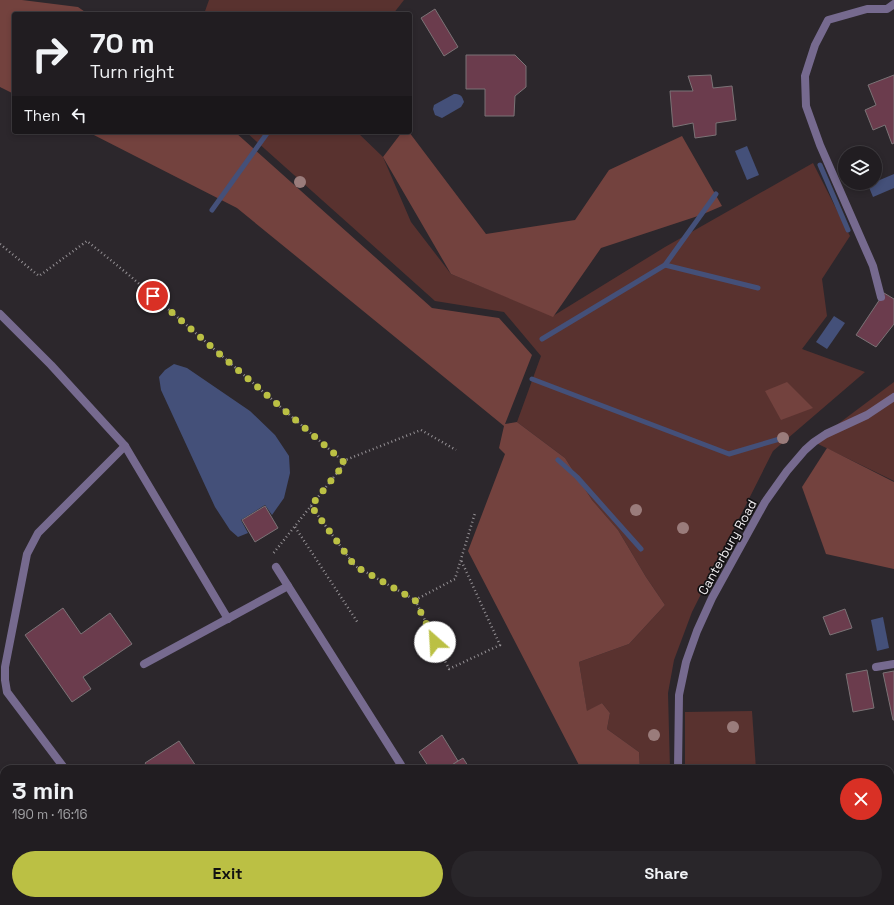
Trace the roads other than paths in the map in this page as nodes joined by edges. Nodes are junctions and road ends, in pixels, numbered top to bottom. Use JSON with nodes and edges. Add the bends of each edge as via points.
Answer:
{"nodes":[{"id":1,"x":894,"y":4,"type":"edge"},
{"id":2,"x":881,"y":297,"type":"dead end"},
{"id":3,"x":0,"y":314,"type":"edge"},
{"id":4,"x":894,"y":396,"type":"edge"},
{"id":5,"x":125,"y":446,"type":"junction"},
{"id":6,"x":276,"y":567,"type":"road end"},
{"id":7,"x":288,"y":586,"type":"junction"},
{"id":8,"x":228,"y":619,"type":"junction"},
{"id":9,"x":144,"y":664,"type":"dead end"},
{"id":10,"x":894,"y":664,"type":"edge"},
{"id":11,"x":876,"y":667,"type":"dead end"},
{"id":12,"x":62,"y":765,"type":"edge"},
{"id":13,"x":401,"y":765,"type":"edge"},
{"id":14,"x":678,"y":765,"type":"edge"}],
"edges":[{"from":1,"to":2,"type":"street","via":[[887,9],[868,9],[828,20],[815,45],[805,76],[808,112],[873,266]]},
{"from":3,"to":5,"type":"street"},
{"from":4,"to":14,"type":"street","name":"Canterbury Road","via":[[867,415],[814,442],[787,471],[765,502],[712,598],[686,662],[679,694]]},
{"from":5,"to":8,"type":"street"},
{"from":5,"to":12,"type":"street","via":[[38,533],[33,542],[28,554],[5,667],[7,692]]},
{"from":6,"to":7,"type":"street"},
{"from":7,"to":8,"type":"street"},
{"from":7,"to":13,"type":"street"},
{"from":8,"to":9,"type":"street"},
{"from":10,"to":11,"type":"street"}]}
